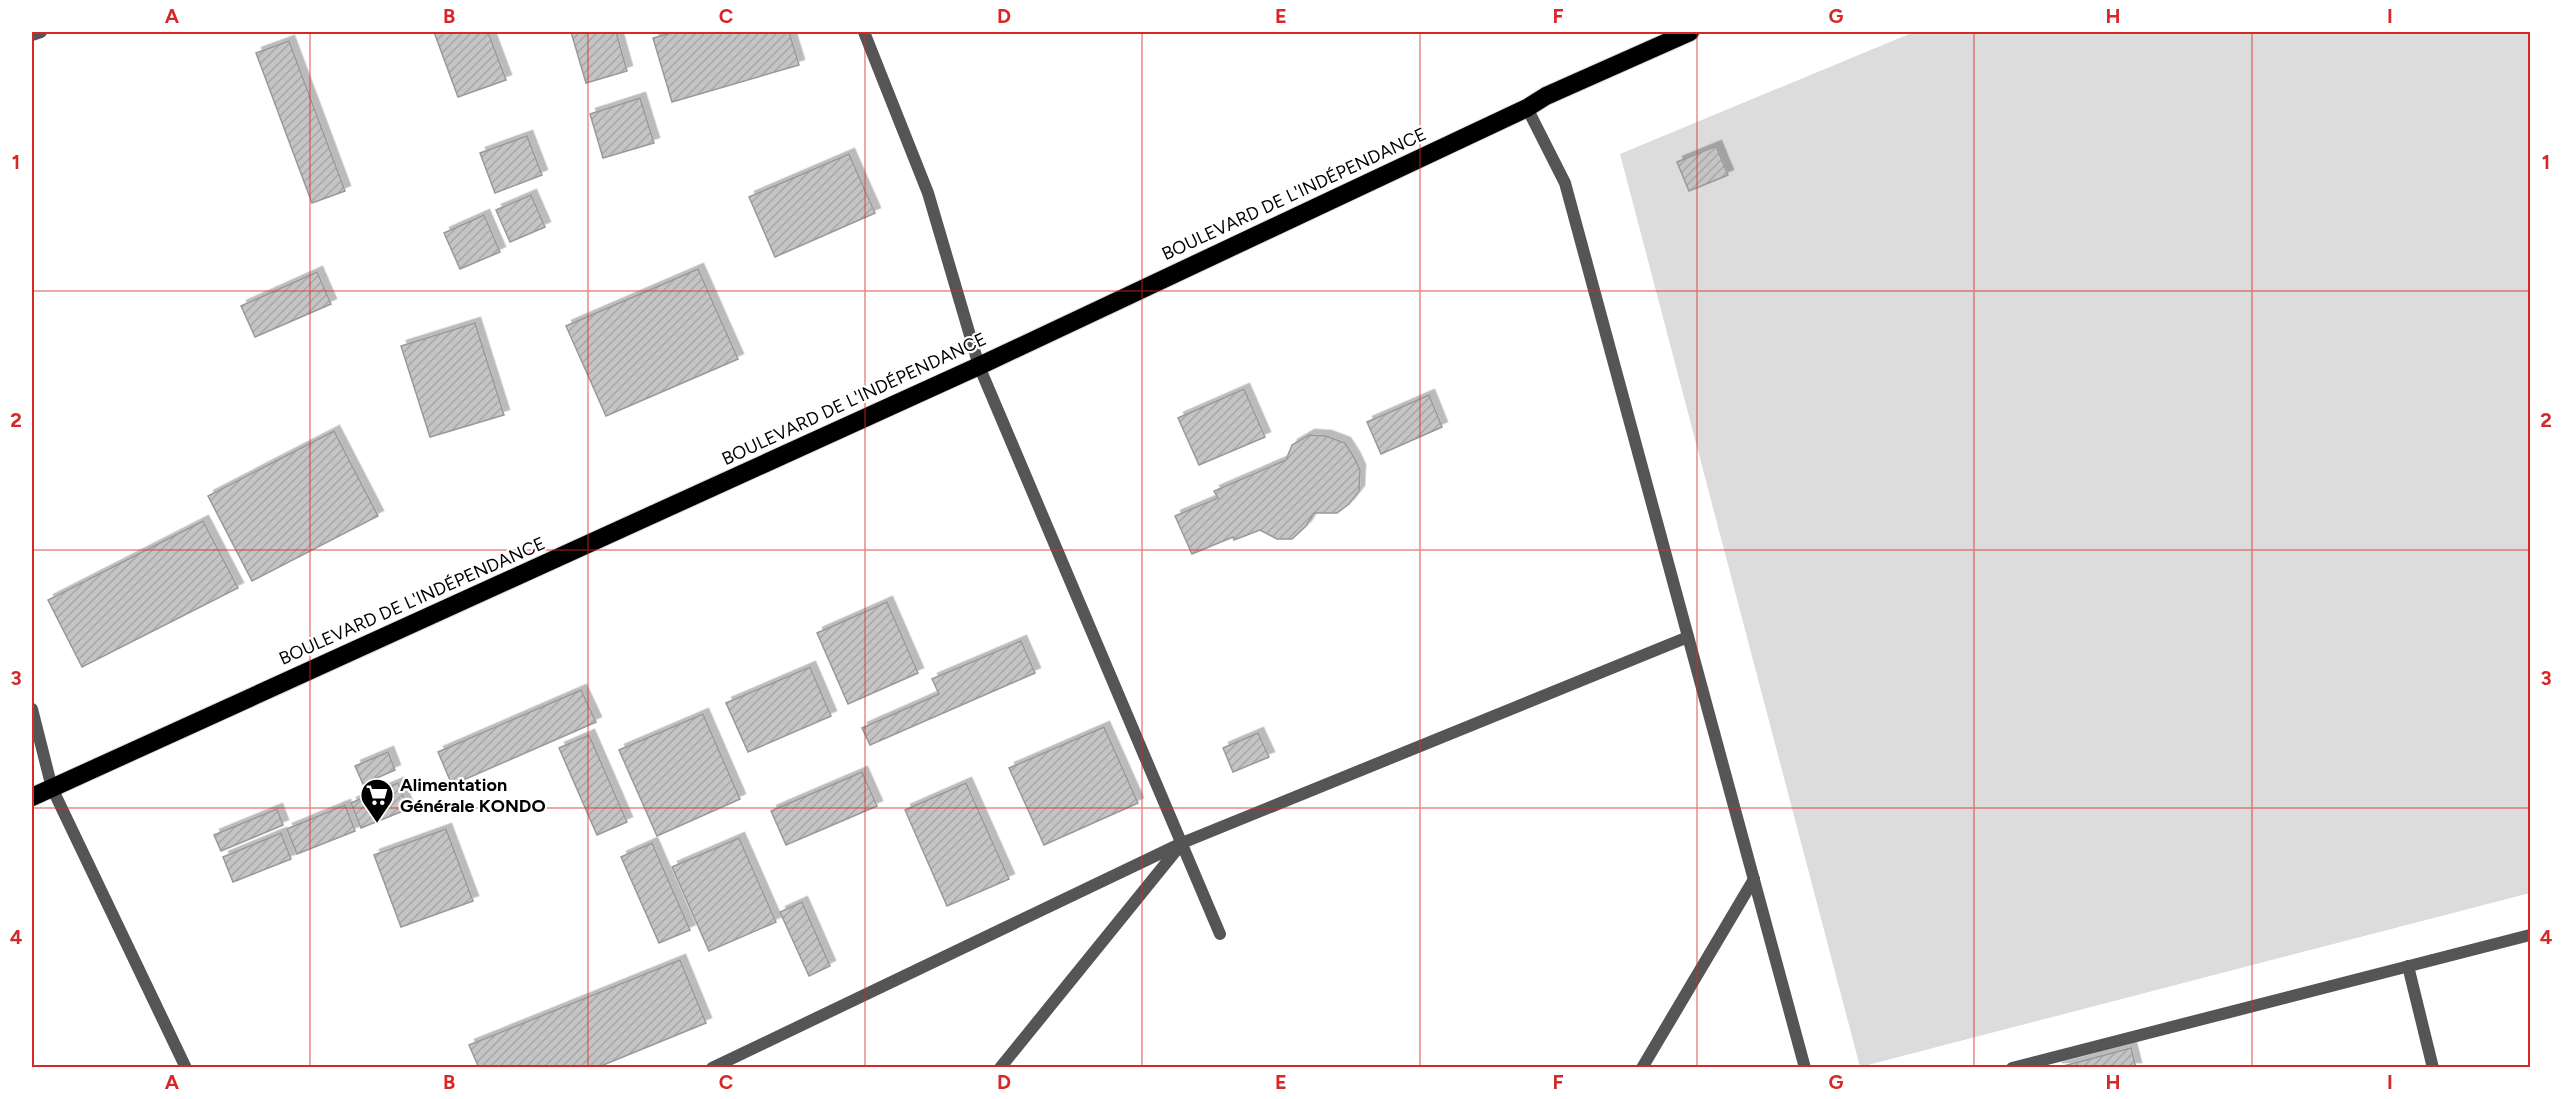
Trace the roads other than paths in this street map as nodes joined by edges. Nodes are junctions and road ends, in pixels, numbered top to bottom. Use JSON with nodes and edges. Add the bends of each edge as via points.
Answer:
{"nodes":[{"id":1,"x":41,"y":32,"type":"edge"},
{"id":2,"x":864,"y":32,"type":"edge"},
{"id":3,"x":1690,"y":32,"type":"edge"},
{"id":4,"x":32,"y":35,"type":"edge"},
{"id":5,"x":1667,"y":36,"type":"edge"},
{"id":6,"x":1527,"y":108,"type":"junction"},
{"id":7,"x":979,"y":366,"type":"junction"},
{"id":8,"x":1688,"y":637,"type":"junction"},
{"id":9,"x":32,"y":710,"type":"edge"},
{"id":10,"x":52,"y":788,"type":"junction"},
{"id":11,"x":32,"y":797,"type":"edge"},
{"id":12,"x":1182,"y":843,"type":"junction"},
{"id":13,"x":1754,"y":879,"type":"junction"},
{"id":14,"x":1220,"y":934,"type":"dead end"},
{"id":15,"x":2530,"y":935,"type":"edge"},
{"id":16,"x":2408,"y":966,"type":"junction"},
{"id":17,"x":186,"y":1068,"type":"edge"},
{"id":18,"x":712,"y":1068,"type":"edge"},
{"id":19,"x":1000,"y":1068,"type":"edge"},
{"id":20,"x":1642,"y":1068,"type":"edge"},
{"id":21,"x":1805,"y":1068,"type":"edge"},
{"id":22,"x":2012,"y":1068,"type":"edge"},
{"id":23,"x":2433,"y":1068,"type":"edge"}],
"edges":[{"from":1,"to":4,"type":"street"},
{"from":2,"to":7,"type":"street","via":[[928,193]]},
{"from":3,"to":5,"type":"highway","name":"BOULEVARD DE L'INDÉPENDANCE"},
{"from":5,"to":6,"type":"highway","name":"BOULEVARD DE L'INDÉPENDANCE"},
{"from":6,"to":7,"type":"highway","name":"BOULEVARD DE L'INDÉPENDANCE"},
{"from":6,"to":8,"type":"street","via":[[1565,183]]},
{"from":7,"to":10,"type":"highway","name":"BOULEVARD DE L'INDÉPENDANCE"},
{"from":7,"to":12,"type":"street"},
{"from":8,"to":12,"type":"street"},
{"from":8,"to":13,"type":"street"},
{"from":9,"to":10,"type":"street"},
{"from":10,"to":11,"type":"highway","name":"BOULEVARD DE L'INDÉPENDANCE"},
{"from":10,"to":17,"type":"street"},
{"from":12,"to":14,"type":"street"},
{"from":12,"to":18,"type":"street"},
{"from":12,"to":19,"type":"street"},
{"from":13,"to":20,"type":"street"},
{"from":13,"to":21,"type":"street"},
{"from":15,"to":16,"type":"street"},
{"from":16,"to":22,"type":"street"},
{"from":16,"to":23,"type":"street"}]}
